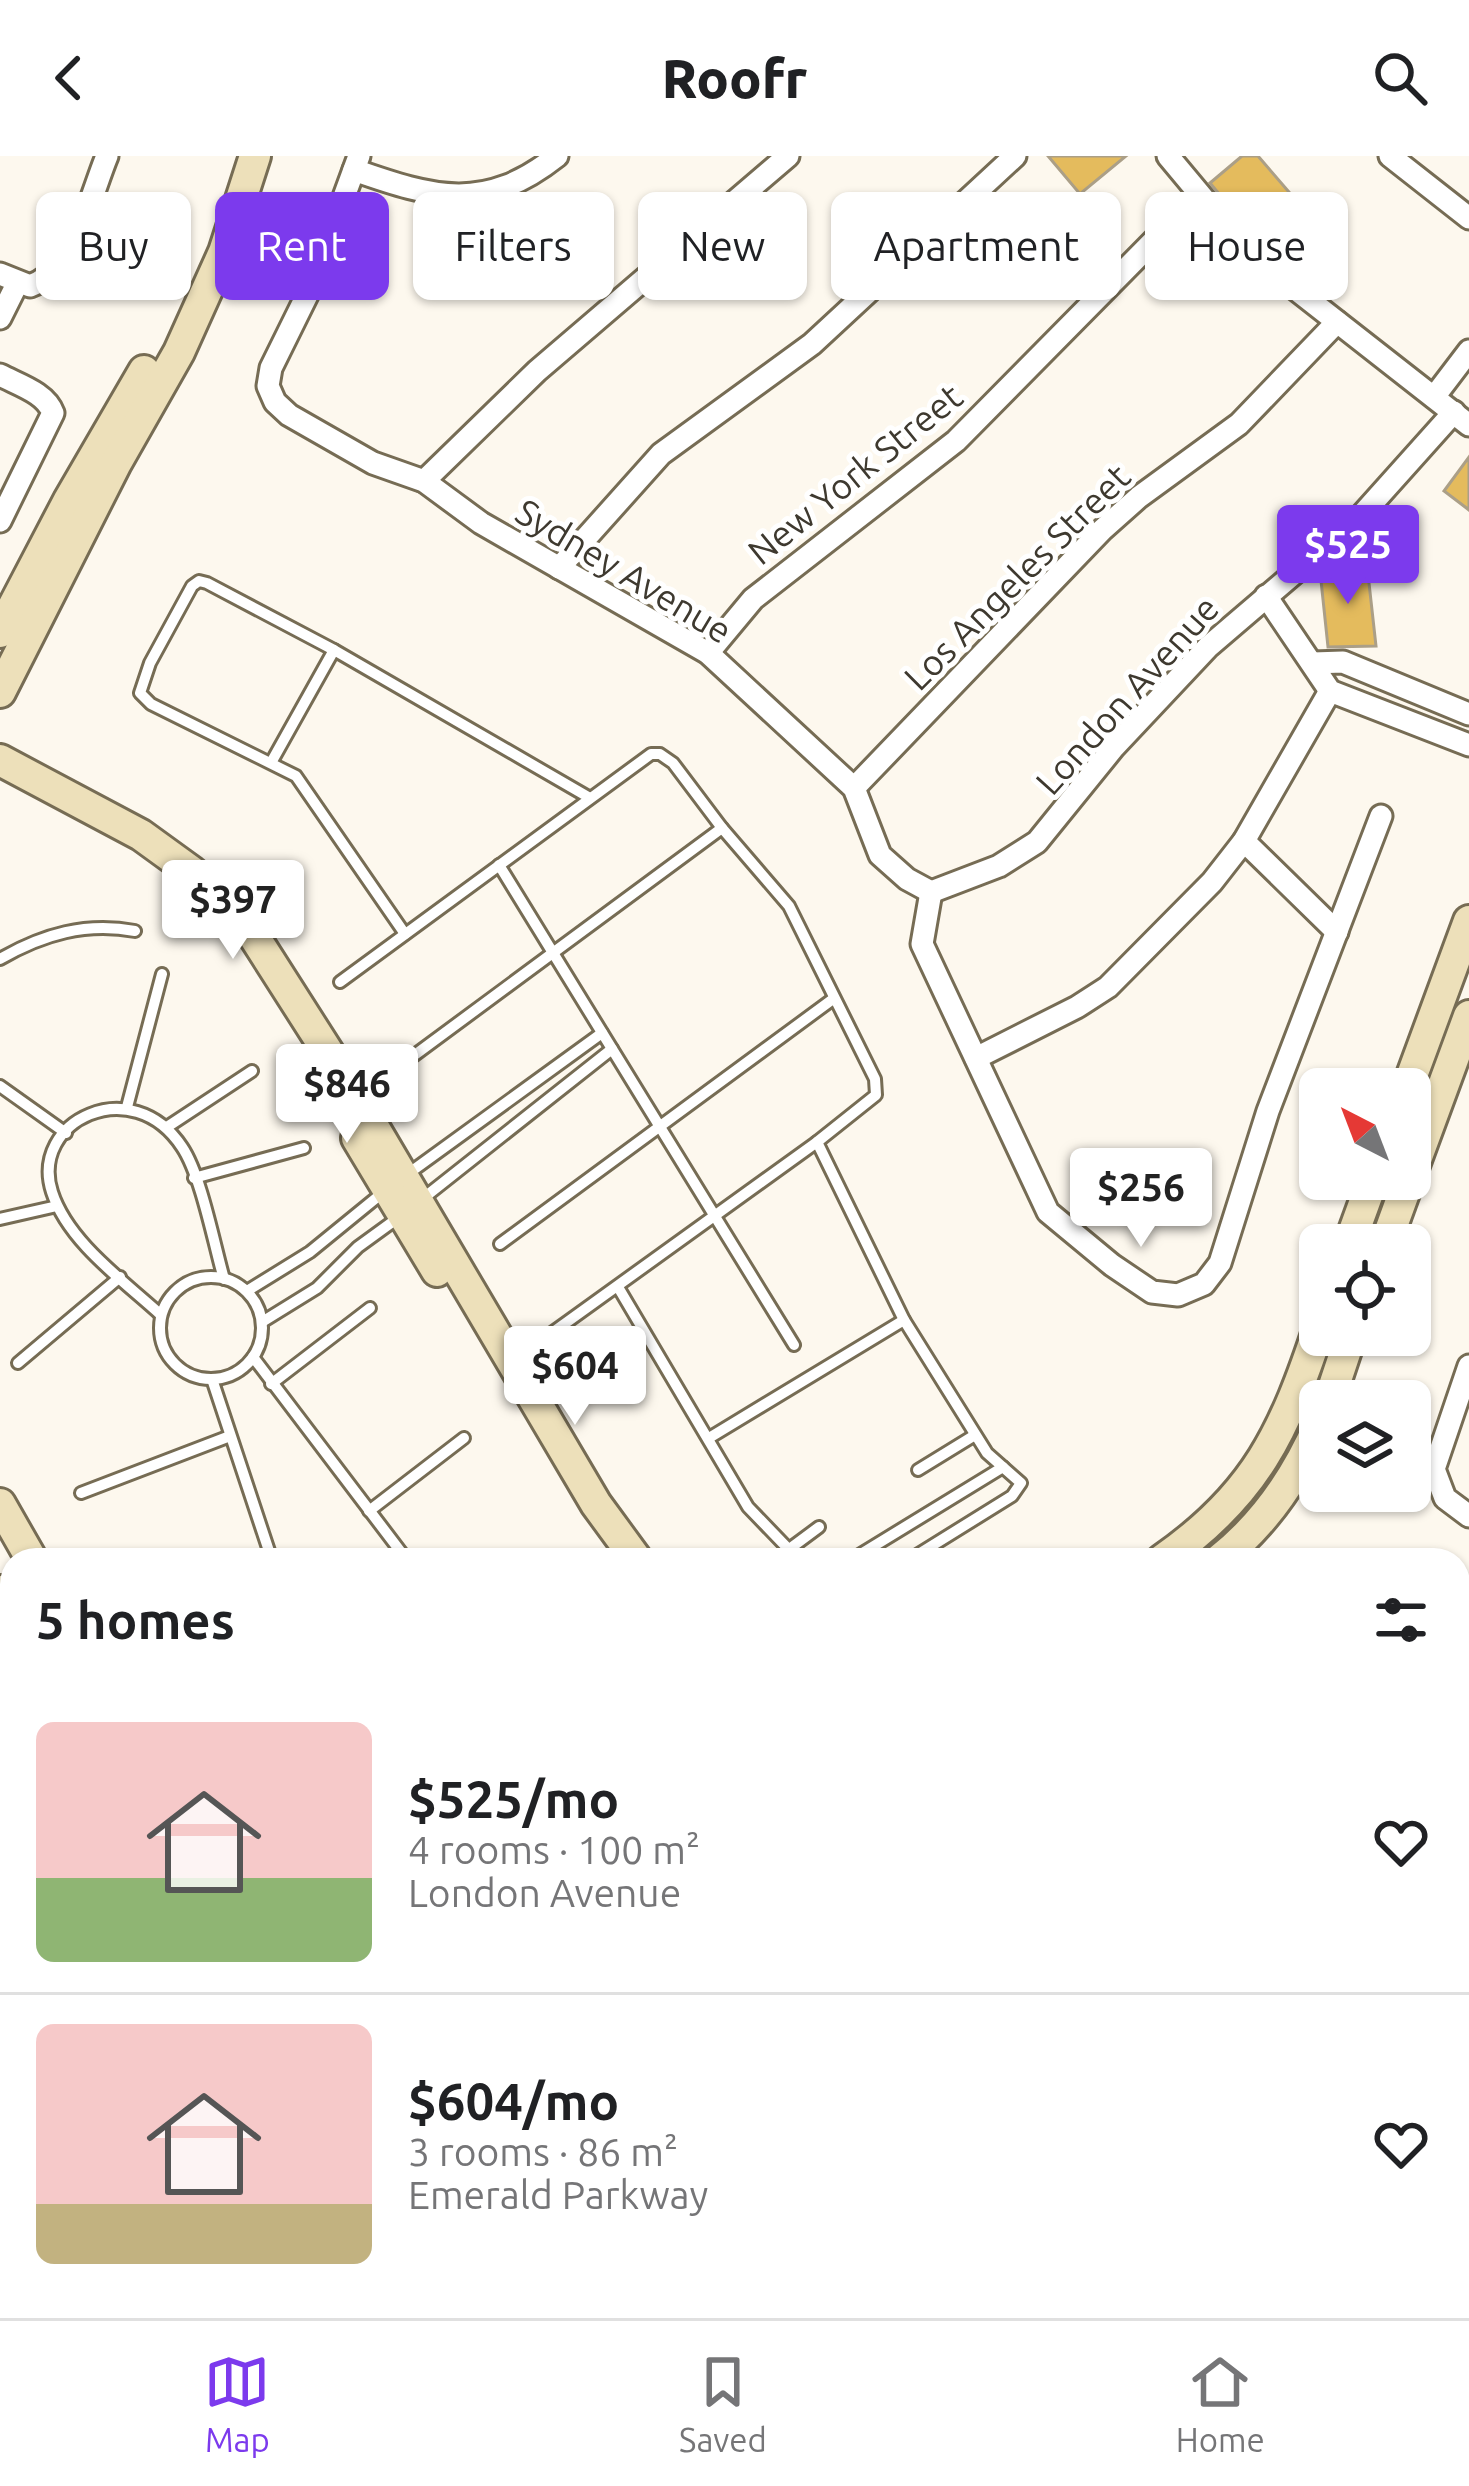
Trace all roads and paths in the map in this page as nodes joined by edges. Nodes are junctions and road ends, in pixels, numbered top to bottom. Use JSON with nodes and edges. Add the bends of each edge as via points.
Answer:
{"nodes":[{"id":1,"x":107,"y":156,"type":"edge"},
{"id":2,"x":255,"y":156,"type":"edge"},
{"id":3,"x":557,"y":156,"type":"edge"},
{"id":4,"x":788,"y":156,"type":"edge"},
{"id":5,"x":1015,"y":156,"type":"edge"},
{"id":6,"x":1168,"y":156,"type":"edge"},
{"id":7,"x":1390,"y":156,"type":"edge"},
{"id":8,"x":356,"y":163,"type":"edge"},
{"id":9,"x":242,"y":192,"type":"edge"},
{"id":10,"x":1195,"y":192,"type":"edge"},
{"id":11,"x":1469,"y":218,"type":"edge"},
{"id":12,"x":1145,"y":250,"type":"edge"},
{"id":13,"x":215,"y":254,"type":"edge"},
{"id":14,"x":215,"y":272,"type":"edge"},
{"id":15,"x":9,"y":279,"type":"edge"},
{"id":16,"x":1309,"y":300,"type":"edge"},
{"id":17,"x":0,"y":318,"type":"edge"},
{"id":18,"x":1337,"y":322,"type":"junction"},
{"id":19,"x":1469,"y":351,"type":"edge"},
{"id":20,"x":0,"y":375,"type":"edge"},
{"id":21,"x":1434,"y":397,"type":"junction"},
{"id":22,"x":1461,"y":418,"type":"edge"},
{"id":23,"x":424,"y":482,"type":"junction"},
{"id":24,"x":0,"y":521,"type":"edge"},
{"id":25,"x":559,"y":568,"type":"junction"},
{"id":26,"x":1266,"y":596,"type":"junction"},
{"id":27,"x":0,"y":632,"type":"edge"},
{"id":28,"x":334,"y":650,"type":"junction"},
{"id":29,"x":708,"y":653,"type":"junction"},
{"id":30,"x":1313,"y":663,"type":"junction"},
{"id":31,"x":1330,"y":691,"type":"junction"},
{"id":32,"x":0,"y":692,"type":"edge"},
{"id":33,"x":1469,"y":714,"type":"edge"},
{"id":34,"x":1469,"y":745,"type":"edge"},
{"id":35,"x":0,"y":760,"type":"edge"},
{"id":36,"x":272,"y":761,"type":"junction"},
{"id":37,"x":0,"y":782,"type":"edge"},
{"id":38,"x":854,"y":788,"type":"junction"},
{"id":39,"x":590,"y":798,"type":"junction"},
{"id":40,"x":1381,"y":816,"type":"dead end"},
{"id":41,"x":722,"y":828,"type":"junction"},
{"id":42,"x":1244,"y":841,"type":"junction"},
{"id":43,"x":499,"y":866,"type":"junction"},
{"id":44,"x":931,"y":892,"type":"junction"},
{"id":45,"x":1469,"y":921,"type":"edge"},
{"id":46,"x":135,"y":931,"type":"dead end"},
{"id":47,"x":1337,"y":932,"type":"junction"},
{"id":48,"x":405,"y":934,"type":"junction"},
{"id":49,"x":552,"y":953,"type":"junction"},
{"id":50,"x":0,"y":959,"type":"edge"},
{"id":51,"x":161,"y":974,"type":"dead end"},
{"id":52,"x":340,"y":982,"type":"dead end"},
{"id":53,"x":833,"y":999,"type":"junction"},
{"id":54,"x":1469,"y":1016,"type":"edge"},
{"id":55,"x":602,"y":1033,"type":"junction"},
{"id":56,"x":612,"y":1049,"type":"junction"},
{"id":57,"x":976,"y":1058,"type":"junction"},
{"id":58,"x":1415,"y":1068,"type":"edge"},
{"id":59,"x":252,"y":1071,"type":"dead end"},
{"id":60,"x":394,"y":1071,"type":"dead end"},
{"id":61,"x":0,"y":1086,"type":"edge"},
{"id":62,"x":127,"y":1107,"type":"junction"},
{"id":63,"x":1431,"y":1119,"type":"edge"},
{"id":64,"x":660,"y":1126,"type":"junction"},
{"id":65,"x":167,"y":1127,"type":"junction"},
{"id":66,"x":66,"y":1133,"type":"junction"},
{"id":67,"x":817,"y":1142,"type":"junction"},
{"id":68,"x":304,"y":1148,"type":"dead end"},
{"id":69,"x":194,"y":1178,"type":"junction"},
{"id":70,"x":402,"y":1196,"type":"junction"},
{"id":71,"x":57,"y":1206,"type":"junction"},
{"id":72,"x":716,"y":1214,"type":"junction"},
{"id":73,"x":0,"y":1219,"type":"edge"},
{"id":74,"x":500,"y":1244,"type":"dead end"},
{"id":75,"x":120,"y":1277,"type":"junction"},
{"id":76,"x":224,"y":1279,"type":"junction"},
{"id":77,"x":618,"y":1287,"type":"junction"},
{"id":78,"x":247,"y":1291,"type":"junction"},
{"id":79,"x":370,"y":1307,"type":"dead end"},
{"id":80,"x":161,"y":1316,"type":"junction"},
{"id":81,"x":904,"y":1319,"type":"junction"},
{"id":82,"x":262,"y":1322,"type":"junction"},
{"id":83,"x":549,"y":1335,"type":"dead end"},
{"id":84,"x":794,"y":1345,"type":"dead end"},
{"id":85,"x":1309,"y":1356,"type":"edge"},
{"id":86,"x":253,"y":1357,"type":"junction"},
{"id":87,"x":17,"y":1363,"type":"dead end"},
{"id":88,"x":1469,"y":1366,"type":"edge"},
{"id":89,"x":212,"y":1379,"type":"junction"},
{"id":90,"x":271,"y":1384,"type":"junction"},
{"id":91,"x":975,"y":1435,"type":"junction"},
{"id":92,"x":230,"y":1436,"type":"junction"},
{"id":93,"x":464,"y":1438,"type":"dead end"},
{"id":94,"x":709,"y":1438,"type":"junction"},
{"id":95,"x":1299,"y":1464,"type":"edge"},
{"id":96,"x":1003,"y":1467,"type":"junction"},
{"id":97,"x":918,"y":1470,"type":"dead end"},
{"id":98,"x":81,"y":1493,"type":"dead end"},
{"id":99,"x":0,"y":1504,"type":"edge"},
{"id":100,"x":370,"y":1511,"type":"junction"},
{"id":101,"x":1469,"y":1516,"type":"edge"},
{"id":102,"x":819,"y":1527,"type":"dead end"},
{"id":103,"x":25,"y":1548,"type":"edge"},
{"id":104,"x":268,"y":1548,"type":"edge"},
{"id":105,"x":398,"y":1548,"type":"edge"},
{"id":106,"x":614,"y":1548,"type":"edge"},
{"id":107,"x":629,"y":1548,"type":"edge"},
{"id":108,"x":786,"y":1548,"type":"edge"},
{"id":109,"x":791,"y":1548,"type":"edge"},
{"id":110,"x":871,"y":1548,"type":"edge"},
{"id":111,"x":929,"y":1548,"type":"edge"},
{"id":112,"x":1177,"y":1548,"type":"edge"},
{"id":113,"x":1232,"y":1548,"type":"edge"}],
"edges":[{"from":1,"to":15,"type":"street","via":[[53,273],[30,286]]},
{"from":2,"to":9,"type":"street"},
{"from":3,"to":8,"type":"street","via":[[504,189],[457,196],[415,191]]},
{"from":4,"to":23,"type":"street","via":[[537,371]]},
{"from":5,"to":25,"type":"street","via":[[812,344],[662,454]]},
{"from":6,"to":10,"type":"street"},
{"from":7,"to":11,"type":"street"},
{"from":8,"to":23,"type":"street","name":"Sydney Avenue","via":[[268,386],[289,415]]},
{"from":12,"to":29,"type":"street","name":"New York Street","via":[[956,441],[752,599]]},
{"from":13,"to":27,"type":"street"},
{"from":14,"to":32,"type":"street"},
{"from":15,"to":17,"type":"street"},
{"from":16,"to":18,"type":"street"},
{"from":18,"to":21,"type":"street"},
{"from":18,"to":38,"type":"street","name":"Los Angeles Street","via":[[1239,424],[1102,530]]},
{"from":19,"to":21,"type":"street"},
{"from":20,"to":24,"type":"street","via":[[40,396],[53,413]]},
{"from":21,"to":22,"type":"street"},
{"from":22,"to":26,"type":"street","name":"London Avenue"},
{"from":23,"to":25,"type":"street","name":"Sydney Avenue"},
{"from":25,"to":29,"type":"street","name":"Sydney Avenue"},
{"from":26,"to":30,"type":"street"},
{"from":26,"to":44,"type":"street","name":"London Avenue","via":[[1122,738],[1037,842]]},
{"from":28,"to":36,"type":"lane"},
{"from":28,"to":36,"type":"lane","via":[[207,583],[186,593],[140,693]]},
{"from":28,"to":39,"type":"lane"},
{"from":29,"to":38,"type":"street","name":"Sydney Avenue"},
{"from":30,"to":31,"type":"street"},
{"from":30,"to":33,"type":"street","via":[[1343,662]]},
{"from":31,"to":34,"type":"street"},
{"from":31,"to":42,"type":"street"},
{"from":35,"to":70,"type":"street","via":[[141,835],[230,907],[279,972]]},
{"from":36,"to":48,"type":"lane","via":[[305,785]]},
{"from":37,"to":70,"type":"street","via":[[172,869],[229,923]]},
{"from":38,"to":44,"type":"street","name":"Sydney Avenue","via":[[880,855]]},
{"from":39,"to":41,"type":"lane","via":[[660,754]]},
{"from":39,"to":43,"type":"lane"},
{"from":40,"to":47,"type":"street"},
{"from":41,"to":49,"type":"lane"},
{"from":41,"to":53,"type":"lane","via":[[789,906]]},
{"from":42,"to":47,"type":"street"},
{"from":42,"to":57,"type":"street","via":[[1108,987]]},
{"from":43,"to":48,"type":"lane"},
{"from":43,"to":49,"type":"lane"},
{"from":44,"to":57,"type":"street","via":[[922,944]]},
{"from":45,"to":58,"type":"street"},
{"from":46,"to":50,"type":"lane","via":[[80,928]]},
{"from":47,"to":57,"type":"street","via":[[1220,1263],[1191,1291],[1152,1292],[1057,1221]]},
{"from":48,"to":52,"type":"lane"},
{"from":49,"to":55,"type":"lane"},
{"from":49,"to":60,"type":"lane"},
{"from":51,"to":62,"type":"lane"},
{"from":53,"to":64,"type":"lane"},
{"from":53,"to":67,"type":"lane","via":[[877,1088]]},
{"from":54,"to":63,"type":"street"},
{"from":55,"to":56,"type":"lane"},
{"from":55,"to":70,"type":"lane"},
{"from":56,"to":64,"type":"lane"},
{"from":56,"to":70,"type":"lane"},
{"from":59,"to":65,"type":"lane"},
{"from":61,"to":66,"type":"lane"},
{"from":62,"to":65,"type":"lane"},
{"from":62,"to":66,"type":"lane","via":[[94,1111]]},
{"from":64,"to":72,"type":"lane"},
{"from":64,"to":74,"type":"lane"},
{"from":65,"to":69,"type":"lane"},
{"from":66,"to":71,"type":"lane","via":[[48,1167]]},
{"from":67,"to":72,"type":"lane"},
{"from":67,"to":81,"type":"lane"},
{"from":68,"to":69,"type":"lane"},
{"from":69,"to":76,"type":"lane"},
{"from":70,"to":78,"type":"lane"},
{"from":70,"to":82,"type":"lane","via":[[317,1288]]},
{"from":70,"to":106,"type":"street"},
{"from":70,"to":107,"type":"street"},
{"from":71,"to":73,"type":"lane"},
{"from":71,"to":75,"type":"lane"},
{"from":72,"to":77,"type":"lane"},
{"from":72,"to":84,"type":"lane"},
{"from":75,"to":80,"type":"lane"},
{"from":75,"to":87,"type":"lane"},
{"from":76,"to":78,"type":"lane"},
{"from":76,"to":80,"type":"lane","via":[[181,1286]]},
{"from":77,"to":83,"type":"lane"},
{"from":77,"to":94,"type":"lane"},
{"from":78,"to":82,"type":"lane"},
{"from":79,"to":90,"type":"lane"},
{"from":80,"to":89,"type":"lane","via":[[172,1362]]},
{"from":81,"to":91,"type":"lane"},
{"from":81,"to":94,"type":"lane"},
{"from":82,"to":86,"type":"lane"},
{"from":85,"to":112,"type":"street","via":[[1252,1477],[1225,1511]]},
{"from":86,"to":89,"type":"lane"},
{"from":86,"to":90,"type":"lane"},
{"from":88,"to":101,"type":"street","via":[[1434,1469],[1445,1498]]},
{"from":89,"to":92,"type":"lane"},
{"from":90,"to":100,"type":"lane"},
{"from":91,"to":96,"type":"lane"},
{"from":91,"to":97,"type":"lane"},
{"from":92,"to":98,"type":"lane"},
{"from":92,"to":104,"type":"lane"},
{"from":93,"to":100,"type":"lane"},
{"from":94,"to":108,"type":"lane","via":[[748,1508]]},
{"from":95,"to":113,"type":"street","via":[[1263,1519]]},
{"from":96,"to":110,"type":"lane"},
{"from":96,"to":111,"type":"lane","via":[[1019,1479],[1018,1492]]},
{"from":99,"to":103,"type":"street"},
{"from":100,"to":105,"type":"lane"},
{"from":102,"to":109,"type":"lane"}]}
